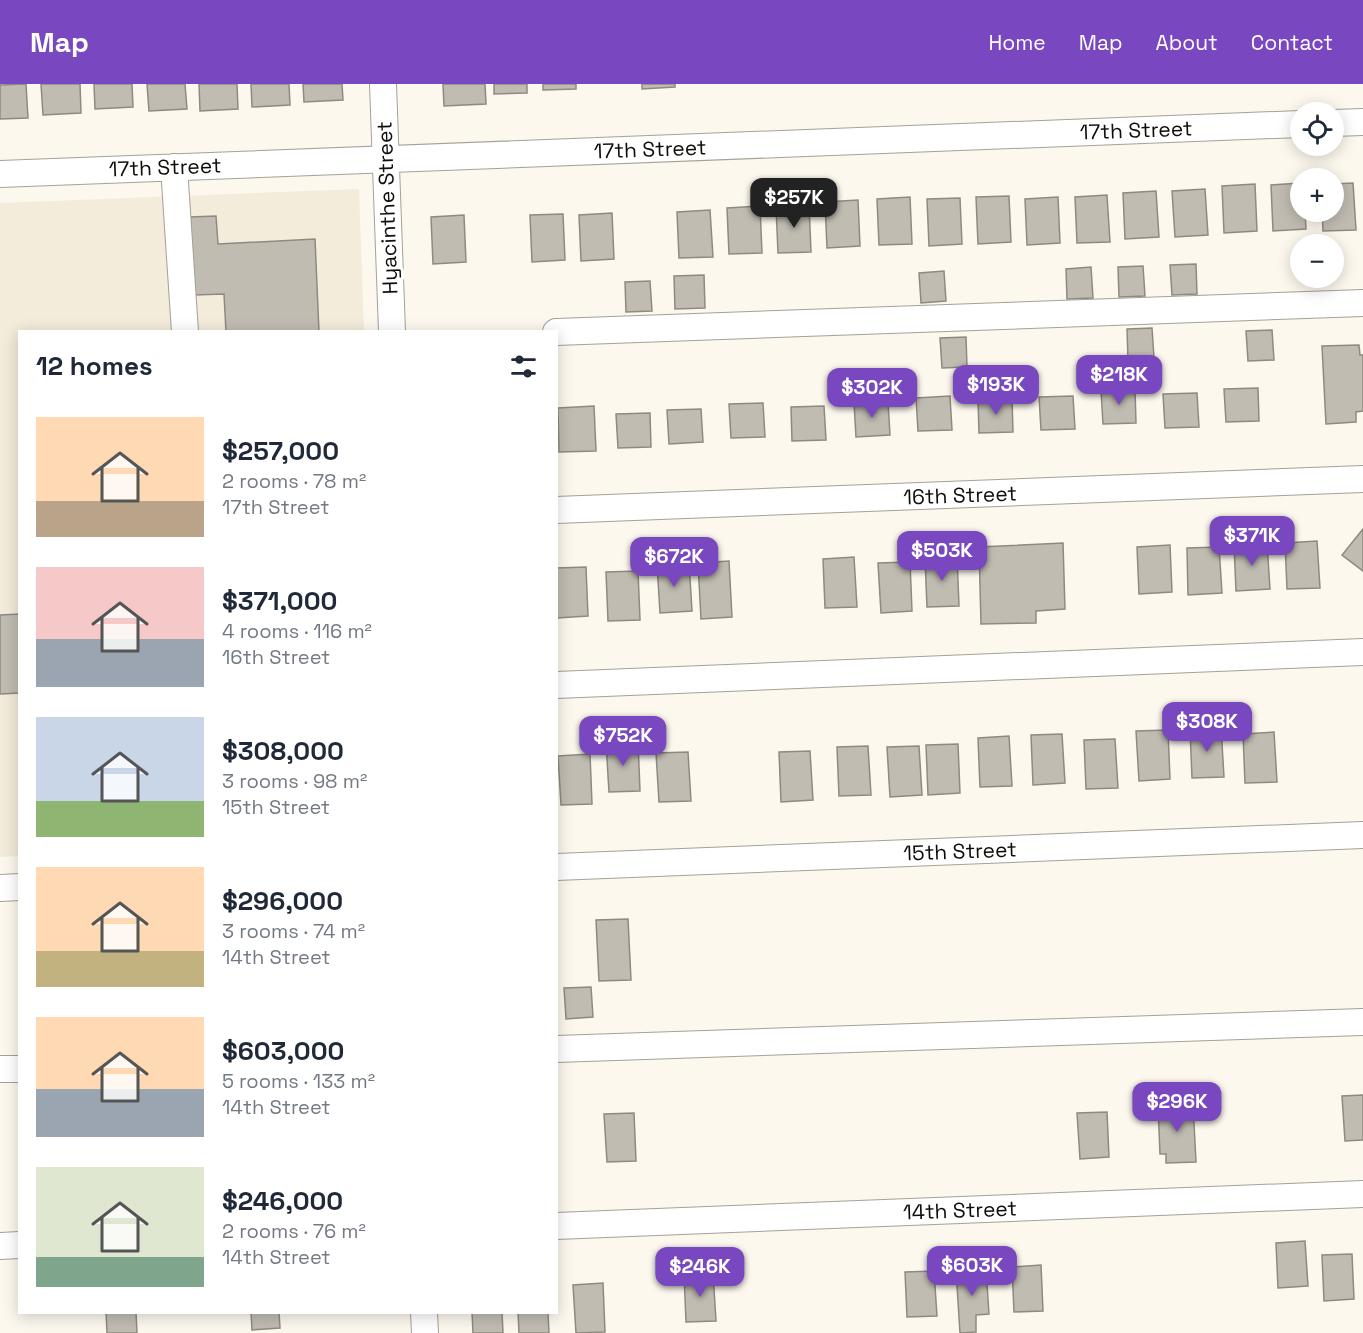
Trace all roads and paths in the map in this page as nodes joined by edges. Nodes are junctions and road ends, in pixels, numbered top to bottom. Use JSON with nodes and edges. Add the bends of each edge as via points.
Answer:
{"nodes":[{"id":1,"x":383,"y":84,"type":"edge"},
{"id":2,"x":1363,"y":122,"type":"edge"},
{"id":3,"x":1344,"y":123,"type":"edge"},
{"id":4,"x":1290,"y":124,"type":"edge"},
{"id":5,"x":385,"y":159,"type":"junction"},
{"id":6,"x":174,"y":167,"type":"junction"},
{"id":7,"x":0,"y":174,"type":"edge"},
{"id":8,"x":1363,"y":303,"type":"edge"},
{"id":9,"x":185,"y":330,"type":"edge"},
{"id":10,"x":392,"y":330,"type":"edge"},
{"id":11,"x":558,"y":332,"type":"edge"},
{"id":12,"x":1363,"y":479,"type":"edge"},
{"id":13,"x":558,"y":510,"type":"edge"},
{"id":14,"x":1363,"y":652,"type":"edge"},
{"id":15,"x":558,"y":685,"type":"edge"},
{"id":16,"x":1363,"y":836,"type":"edge"},
{"id":17,"x":558,"y":867,"type":"edge"},
{"id":18,"x":18,"y":887,"type":"edge"},
{"id":19,"x":0,"y":888,"type":"edge"},
{"id":20,"x":1363,"y":1022,"type":"edge"},
{"id":21,"x":558,"y":1049,"type":"edge"},
{"id":22,"x":0,"y":1069,"type":"edge"},
{"id":23,"x":18,"y":1069,"type":"edge"},
{"id":24,"x":1363,"y":1194,"type":"edge"},
{"id":25,"x":558,"y":1226,"type":"edge"},
{"id":26,"x":18,"y":1245,"type":"edge"},
{"id":27,"x":0,"y":1246,"type":"edge"},
{"id":28,"x":424,"y":1314,"type":"edge"},
{"id":29,"x":425,"y":1333,"type":"edge"}],
"edges":[{"from":1,"to":5,"type":"street","name":"Hyacinthe Street"},
{"from":2,"to":3,"type":"street"},
{"from":4,"to":5,"type":"street","name":"17th Street"},
{"from":5,"to":6,"type":"street","name":"17th Street"},
{"from":5,"to":10,"type":"street","name":"Hyacinthe Street"},
{"from":6,"to":7,"type":"street","name":"17th Street"},
{"from":6,"to":9,"type":"street"},
{"from":8,"to":11,"type":"street"},
{"from":12,"to":13,"type":"street","name":"16th Street"},
{"from":14,"to":15,"type":"street"},
{"from":16,"to":17,"type":"street","name":"15th Street"},
{"from":18,"to":19,"type":"street"},
{"from":20,"to":21,"type":"street"},
{"from":22,"to":23,"type":"street"},
{"from":24,"to":25,"type":"street","name":"14th Street"},
{"from":26,"to":27,"type":"street"},
{"from":28,"to":29,"type":"street"}]}
